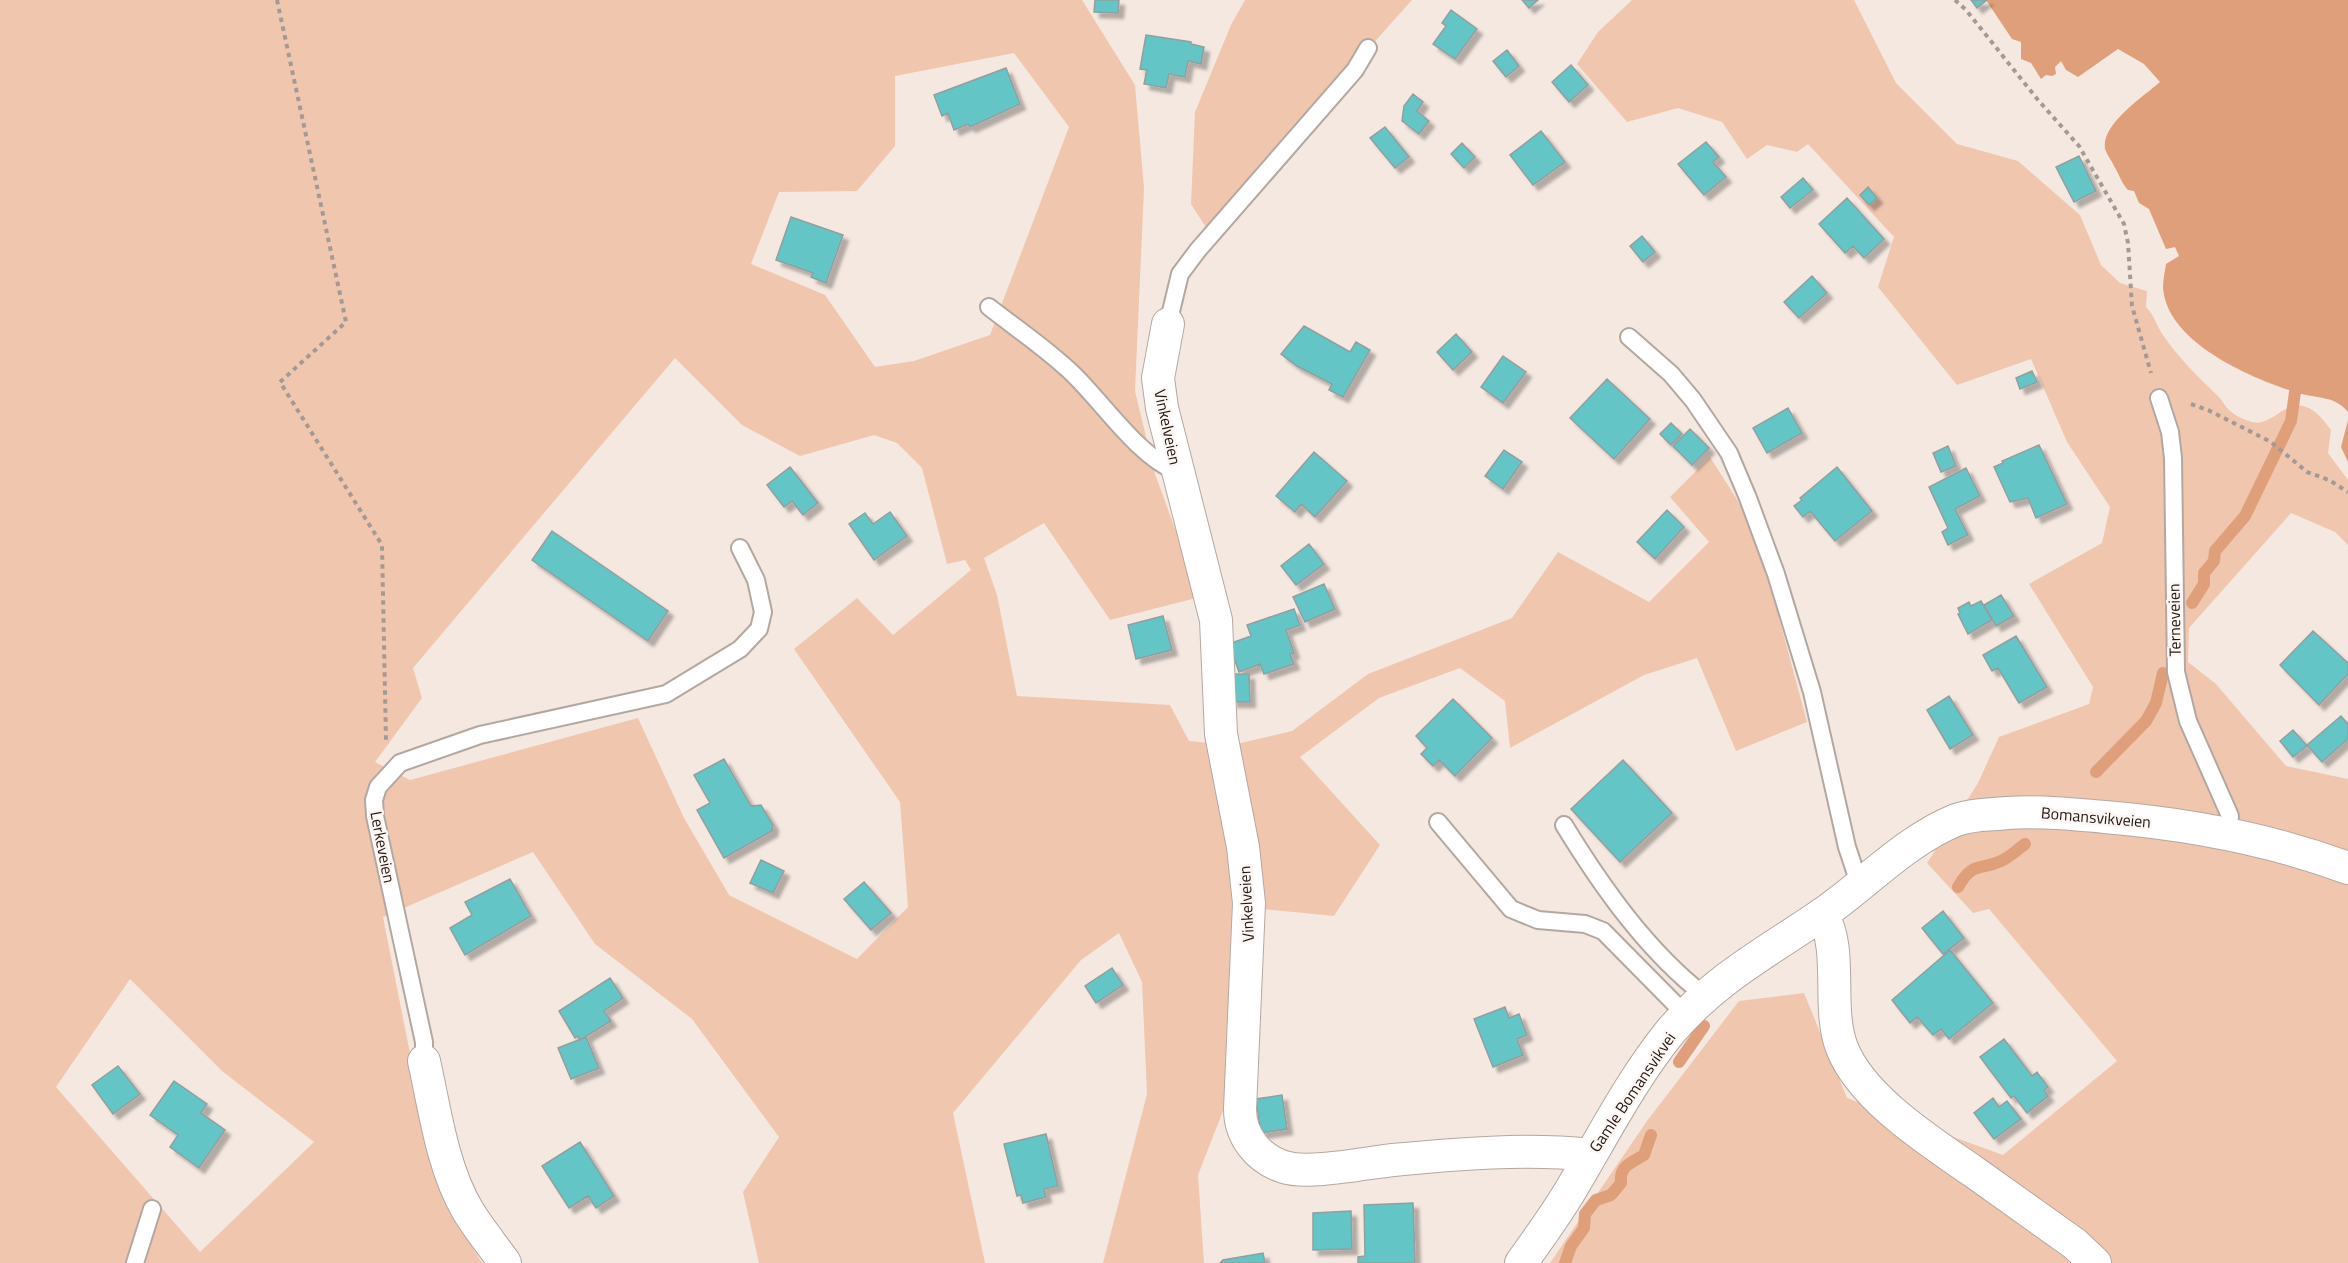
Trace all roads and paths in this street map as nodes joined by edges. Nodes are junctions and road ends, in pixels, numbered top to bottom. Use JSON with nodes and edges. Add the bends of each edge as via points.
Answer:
{"nodes":[{"id":1,"x":277,"y":0,"type":"edge"},
{"id":2,"x":1955,"y":0,"type":"edge"},
{"id":3,"x":1368,"y":48,"type":"dead end"},
{"id":4,"x":989,"y":307,"type":"dead end"},
{"id":5,"x":1168,"y":324,"type":"joint"},
{"id":6,"x":1629,"y":337,"type":"dead end"},
{"id":7,"x":2159,"y":398,"type":"junction"},
{"id":8,"x":1177,"y":472,"type":"junction"},
{"id":9,"x":2348,"y":492,"type":"edge"},
{"id":10,"x":740,"y":548,"type":"dead end"},
{"id":11,"x":386,"y":775,"type":"junction"},
{"id":12,"x":1438,"y":822,"type":"dead end"},
{"id":13,"x":1564,"y":825,"type":"dead end"},
{"id":14,"x":2228,"y":834,"type":"junction"},
{"id":15,"x":2348,"y":868,"type":"edge"},
{"id":16,"x":1860,"y":886,"type":"junction"},
{"id":17,"x":1822,"y":914,"type":"junction"},
{"id":18,"x":1696,"y":1005,"type":"junction"},
{"id":19,"x":424,"y":1061,"type":"joint"},
{"id":20,"x":1590,"y":1155,"type":"junction"},
{"id":21,"x":153,"y":1209,"type":"dead end"},
{"id":22,"x":135,"y":1263,"type":"edge"},
{"id":23,"x":505,"y":1263,"type":"edge"},
{"id":24,"x":1521,"y":1263,"type":"edge"},
{"id":25,"x":2095,"y":1263,"type":"edge"}],
"edges":[{"from":1,"to":11,"type":"path","via":[[346,322],[280,382],[382,545]]},
{"from":2,"to":7,"type":"path","via":[[2079,146],[2124,224],[2136,328]]},
{"from":3,"to":5,"type":"lane","via":[[1355,70],[1180,274]]},
{"from":4,"to":8,"type":"lane","via":[[1071,372],[1139,444]]},
{"from":5,"to":8,"type":"street","name":"Vinkelveien","via":[[1158,378]]},
{"from":6,"to":16,"type":"lane","via":[[1671,374],[1693,400],[1730,453],[1749,498],[1812,692],[1847,847]]},
{"from":7,"to":9,"type":"path","via":[[2173,398],[2210,411],[2271,442],[2307,472]]},
{"from":7,"to":14,"type":"lane","name":"Terneveien","via":[[2173,458],[2176,672],[2188,721],[2230,816]]},
{"from":8,"to":20,"type":"street","name":"Vinkelveien","via":[[1216,620],[1221,734],[1243,847],[1249,903],[1240,1100],[1244,1133],[1267,1160],[1303,1169],[1533,1152]]},
{"from":10,"to":11,"type":"lane","via":[[760,591],[763,612],[759,629],[754,638],[693,679],[666,694],[480,735],[411,758]]},
{"from":11,"to":19,"type":"lane","name":"Lerkeveien","via":[[374,800],[375,816],[424,1042]]},
{"from":12,"to":18,"type":"lane","via":[[1510,909],[1538,920],[1585,924],[1604,931]]},
{"from":13,"to":18,"type":"lane","via":[[1584,858]]},
{"from":14,"to":15,"type":"street","name":"Bomansvikveien","via":[[2281,845]]},
{"from":14,"to":16,"type":"street","name":"Bomansvikveien","via":[[2076,814],[1976,816],[1958,819],[1924,836]]},
{"from":16,"to":17,"type":"street","name":"Gamle Bomansvikvei"},
{"from":17,"to":18,"type":"street","name":"Gamle Bomansvikvei","via":[[1727,976]]},
{"from":17,"to":25,"type":"street","via":[[1830,928],[1834,1007],[1842,1049],[1870,1091],[1924,1137],[2075,1244]]},
{"from":18,"to":20,"type":"street","name":"Gamle Bomansvikvei","via":[[1633,1084]]},
{"from":19,"to":23,"type":"street","name":"Lerkeveien","via":[[458,1191]]},
{"from":20,"to":24,"type":"street","name":"Gamle Bomansvikvei"},
{"from":21,"to":22,"type":"lane"}]}
